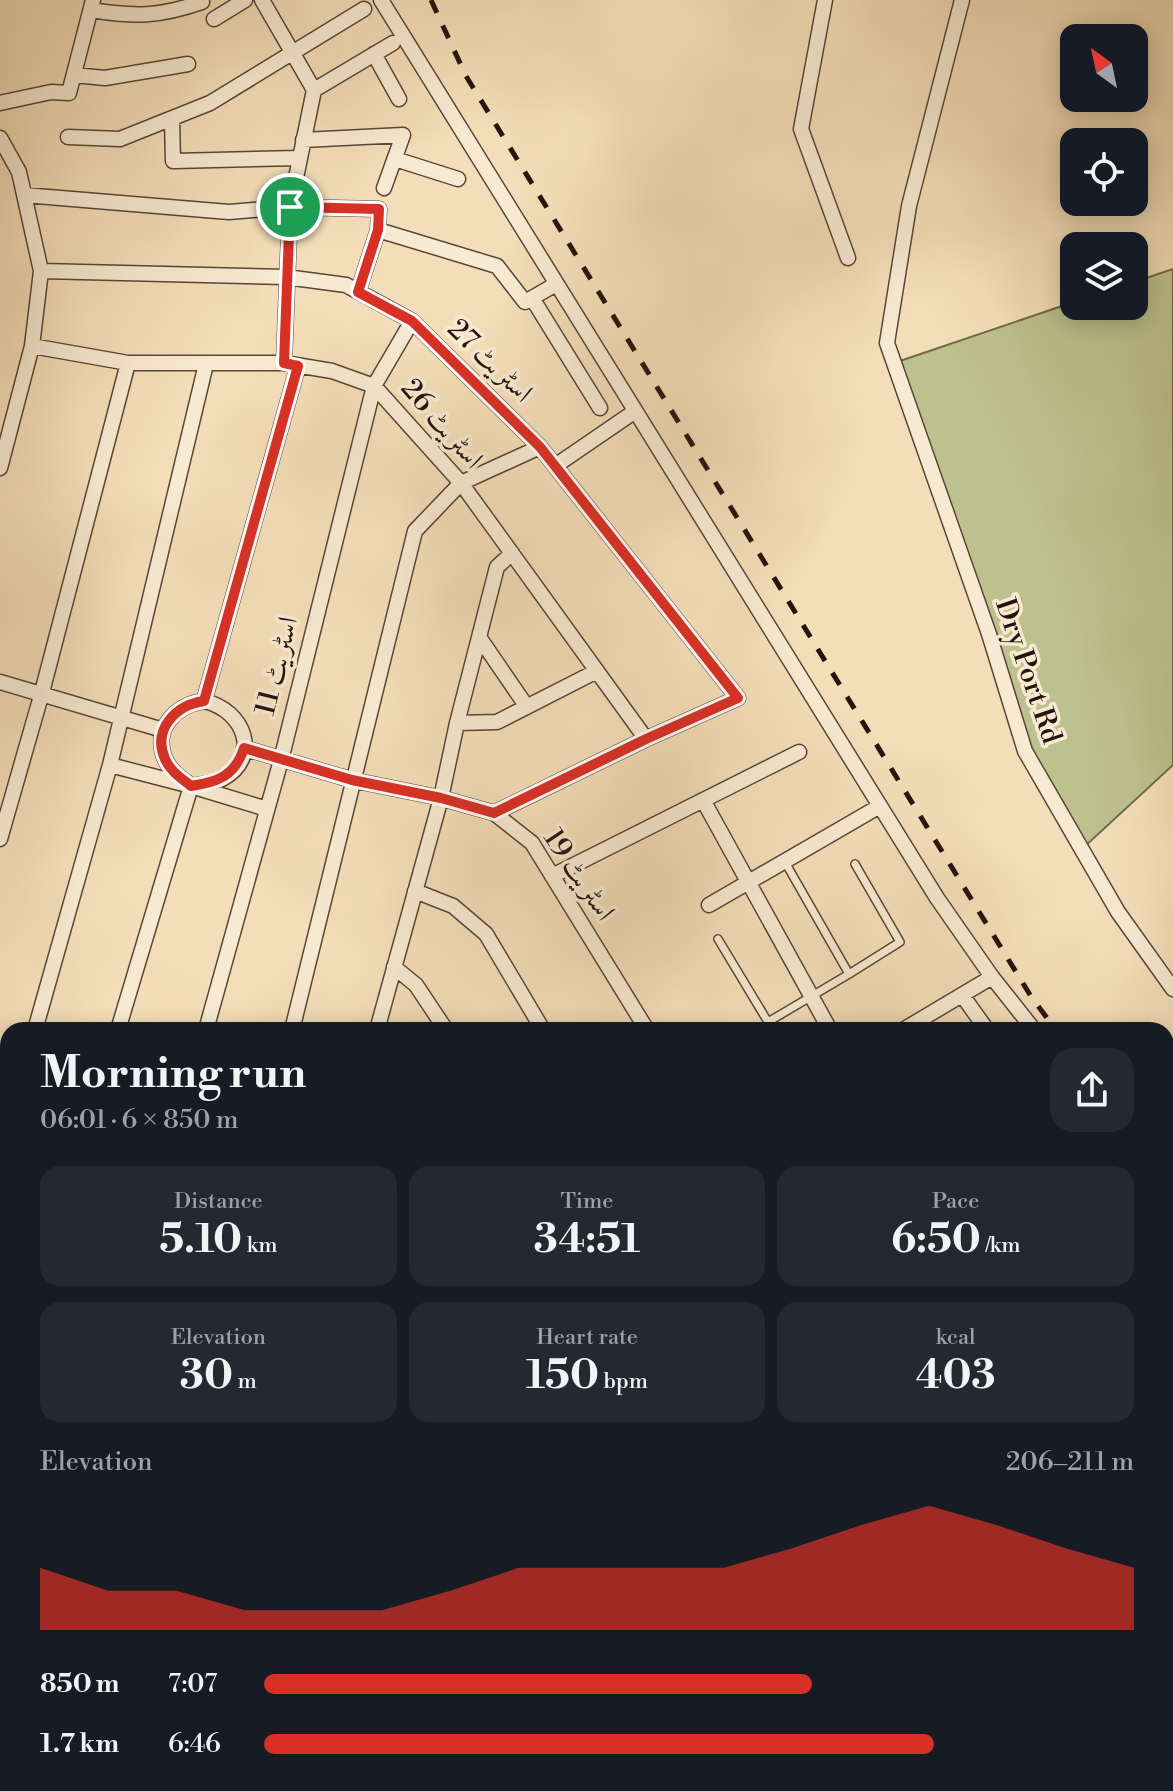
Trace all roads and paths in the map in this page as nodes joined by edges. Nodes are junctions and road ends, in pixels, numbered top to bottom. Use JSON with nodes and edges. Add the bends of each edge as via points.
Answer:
{"nodes":[{"id":1,"x":245,"y":0,"type":"edge"},
{"id":2,"x":262,"y":0,"type":"edge"},
{"id":3,"x":381,"y":0,"type":"edge"},
{"id":4,"x":825,"y":0,"type":"edge"},
{"id":5,"x":962,"y":0,"type":"edge"},
{"id":6,"x":202,"y":2,"type":"dead end"},
{"id":7,"x":92,"y":5,"type":"edge"},
{"id":8,"x":364,"y":9,"type":"dead end"},
{"id":9,"x":214,"y":19,"type":"dead end"},
{"id":10,"x":393,"y":43,"type":"dead end"},
{"id":11,"x":292,"y":53,"type":"junction"},
{"id":12,"x":374,"y":54,"type":"junction"},
{"id":13,"x":188,"y":64,"type":"dead end"},
{"id":14,"x":74,"y":75,"type":"junction"},
{"id":15,"x":314,"y":90,"type":"junction"},
{"id":16,"x":399,"y":99,"type":"dead end"},
{"id":17,"x":0,"y":103,"type":"edge"},
{"id":18,"x":172,"y":119,"type":"junction"},
{"id":19,"x":68,"y":137,"type":"dead end"},
{"id":20,"x":0,"y":138,"type":"edge"},
{"id":21,"x":303,"y":140,"type":"junction"},
{"id":22,"x":298,"y":158,"type":"junction"},
{"id":23,"x":395,"y":159,"type":"junction"},
{"id":24,"x":458,"y":179,"type":"dead end"},
{"id":25,"x":384,"y":188,"type":"dead end"},
{"id":26,"x":24,"y":195,"type":"junction"},
{"id":27,"x":290,"y":207,"type":"junction"},
{"id":28,"x":378,"y":230,"type":"junction"},
{"id":29,"x":848,"y":258,"type":"dead end"},
{"id":30,"x":41,"y":271,"type":"junction"},
{"id":31,"x":286,"y":277,"type":"junction"},
{"id":32,"x":551,"y":287,"type":"dead end"},
{"id":33,"x":358,"y":292,"type":"junction"},
{"id":34,"x":532,"y":298,"type":"junction"},
{"id":35,"x":412,"y":321,"type":"junction"},
{"id":36,"x":32,"y":346,"type":"junction"},
{"id":37,"x":128,"y":363,"type":"junction"},
{"id":38,"x":206,"y":364,"type":"junction"},
{"id":39,"x":291,"y":364,"type":"junction"},
{"id":40,"x":374,"y":386,"type":"junction"},
{"id":41,"x":600,"y":408,"type":"dead end"},
{"id":42,"x":631,"y":414,"type":"dead end"},
{"id":43,"x":540,"y":447,"type":"junction"},
{"id":44,"x":555,"y":466,"type":"junction"},
{"id":45,"x":0,"y":468,"type":"edge"},
{"id":46,"x":461,"y":483,"type":"junction"},
{"id":47,"x":512,"y":553,"type":"junction"},
{"id":48,"x":479,"y":637,"type":"junction"},
{"id":49,"x":597,"y":671,"type":"junction"},
{"id":50,"x":0,"y":682,"type":"edge"},
{"id":51,"x":41,"y":696,"type":"junction"},
{"id":52,"x":204,"y":701,"type":"junction"},
{"id":53,"x":527,"y":707,"type":"junction"},
{"id":54,"x":122,"y":718,"type":"junction"},
{"id":55,"x":457,"y":723,"type":"junction"},
{"id":56,"x":163,"y":730,"type":"junction"},
{"id":57,"x":646,"y":739,"type":"junction"},
{"id":58,"x":244,"y":748,"type":"junction"},
{"id":59,"x":799,"y":752,"type":"dead end"},
{"id":60,"x":281,"y":760,"type":"junction"},
{"id":61,"x":110,"y":765,"type":"junction"},
{"id":62,"x":352,"y":780,"type":"junction"},
{"id":63,"x":191,"y":786,"type":"junction"},
{"id":64,"x":441,"y":798,"type":"junction"},
{"id":65,"x":703,"y":800,"type":"junction"},
{"id":66,"x":880,"y":806,"type":"junction"},
{"id":67,"x":267,"y":809,"type":"junction"},
{"id":68,"x":494,"y":813,"type":"junction"},
{"id":69,"x":0,"y":839,"type":"edge"},
{"id":70,"x":785,"y":862,"type":"junction"},
{"id":71,"x":855,"y":864,"type":"dead end"},
{"id":72,"x":552,"y":876,"type":"junction"},
{"id":73,"x":749,"y":883,"type":"junction"},
{"id":74,"x":415,"y":891,"type":"junction"},
{"id":75,"x":709,"y":905,"type":"dead end"},
{"id":76,"x":718,"y":939,"type":"dead end"},
{"id":77,"x":394,"y":967,"type":"junction"},
{"id":78,"x":849,"y":974,"type":"junction"},
{"id":79,"x":992,"y":977,"type":"junction"},
{"id":80,"x":1173,"y":989,"type":"edge"},
{"id":81,"x":962,"y":995,"type":"junction"},
{"id":82,"x":811,"y":996,"type":"junction"},
{"id":83,"x":37,"y":1022,"type":"edge"},
{"id":84,"x":120,"y":1022,"type":"edge"},
{"id":85,"x":208,"y":1022,"type":"edge"},
{"id":86,"x":294,"y":1022,"type":"edge"},
{"id":87,"x":379,"y":1022,"type":"edge"},
{"id":88,"x":441,"y":1022,"type":"edge"},
{"id":89,"x":538,"y":1022,"type":"edge"},
{"id":90,"x":642,"y":1022,"type":"edge"},
{"id":91,"x":826,"y":1022,"type":"edge"},
{"id":92,"x":916,"y":1022,"type":"edge"},
{"id":93,"x":981,"y":1022,"type":"edge"},
{"id":94,"x":1028,"y":1022,"type":"edge"}],
"edges":[{"from":1,"to":9,"type":"street"},
{"from":2,"to":11,"type":"street"},
{"from":3,"to":66,"type":"street"},
{"from":4,"to":29,"type":"street","via":[[801,129]]},
{"from":5,"to":80,"type":"street","name":"Dry Port Rd","via":[[909,206],[887,343],[1025,751],[1118,912]]},
{"from":6,"to":7,"type":"street","via":[[135,17]]},
{"from":7,"to":14,"type":"street"},
{"from":8,"to":11,"type":"street"},
{"from":10,"to":12,"type":"street"},
{"from":11,"to":15,"type":"street"},
{"from":11,"to":18,"type":"street","via":[[210,103]]},
{"from":12,"to":15,"type":"street"},
{"from":12,"to":16,"type":"street"},
{"from":13,"to":14,"type":"street","via":[[105,78]]},
{"from":14,"to":17,"type":"street","via":[[69,93]]},
{"from":15,"to":21,"type":"street"},
{"from":18,"to":19,"type":"street","via":[[120,139]]},
{"from":18,"to":22,"type":"street","via":[[173,161]]},
{"from":20,"to":26,"type":"street","via":[[19,172]]},
{"from":21,"to":22,"type":"street"},
{"from":21,"to":23,"type":"street","via":[[403,135]]},
{"from":22,"to":27,"type":"street"},
{"from":23,"to":24,"type":"street"},
{"from":23,"to":25,"type":"street"},
{"from":26,"to":27,"type":"street","via":[[229,212]]},
{"from":26,"to":30,"type":"street"},
{"from":27,"to":28,"type":"street","via":[[379,209]]},
{"from":27,"to":31,"type":"street"},
{"from":28,"to":33,"type":"street"},
{"from":28,"to":34,"type":"street","via":[[497,266],[525,302]]},
{"from":30,"to":31,"type":"street","name":"اسٹریٹ 27"},
{"from":30,"to":36,"type":"street"},
{"from":31,"to":33,"type":"street","name":"اسٹریٹ 27","via":[[346,285]]},
{"from":31,"to":39,"type":"street"},
{"from":32,"to":34,"type":"street"},
{"from":33,"to":35,"type":"street","name":"اسٹریٹ 27"},
{"from":34,"to":41,"type":"street"},
{"from":35,"to":40,"type":"street","name":"اسٹریٹ 11"},
{"from":35,"to":43,"type":"street","name":"اسٹریٹ 27"},
{"from":36,"to":37,"type":"street","name":"اسٹریٹ 26"},
{"from":36,"to":45,"type":"street"},
{"from":37,"to":38,"type":"street","name":"اسٹریٹ 26"},
{"from":37,"to":51,"type":"street"},
{"from":38,"to":39,"type":"street","name":"اسٹریٹ 26"},
{"from":38,"to":54,"type":"street"},
{"from":39,"to":40,"type":"street","name":"اسٹریٹ 26"},
{"from":39,"to":52,"type":"street"},
{"from":40,"to":46,"type":"street","name":"اسٹریٹ 26"},
{"from":40,"to":60,"type":"street","name":"اسٹریٹ 11"},
{"from":42,"to":44,"type":"street"},
{"from":43,"to":44,"type":"street","name":"اسٹریٹ 27"},
{"from":43,"to":46,"type":"street"},
{"from":44,"to":57,"type":"street","name":"اسٹریٹ 27","via":[[738,698]]},
{"from":46,"to":47,"type":"street","name":"اسٹریٹ 26"},
{"from":46,"to":62,"type":"street","via":[[415,531]]},
{"from":47,"to":48,"type":"street","via":[[497,567]]},
{"from":47,"to":49,"type":"street","name":"اسٹریٹ 26"},
{"from":48,"to":53,"type":"street"},
{"from":48,"to":55,"type":"street"},
{"from":49,"to":53,"type":"street"},
{"from":49,"to":57,"type":"street","name":"اسٹریٹ 26"},
{"from":50,"to":51,"type":"street"},
{"from":51,"to":54,"type":"street"},
{"from":51,"to":69,"type":"street"},
{"from":52,"to":56,"type":"street","via":[[179,709]]},
{"from":52,"to":58,"type":"street","via":[[230,711]]},
{"from":53,"to":55,"type":"street","via":[[497,722]]},
{"from":54,"to":56,"type":"street"},
{"from":54,"to":61,"type":"street"},
{"from":55,"to":64,"type":"street"},
{"from":56,"to":63,"type":"street","via":[[164,757]]},
{"from":57,"to":68,"type":"street"},
{"from":58,"to":60,"type":"street","name":"اسٹریٹ 19"},
{"from":58,"to":63,"type":"street","via":[[231,773]]},
{"from":59,"to":65,"type":"street"},
{"from":60,"to":62,"type":"street","name":"اسٹریٹ 19"},
{"from":60,"to":67,"type":"street","name":"اسٹریٹ 11"},
{"from":61,"to":63,"type":"street"},
{"from":61,"to":83,"type":"street"},
{"from":62,"to":64,"type":"street","name":"اسٹریٹ 19"},
{"from":62,"to":86,"type":"street"},
{"from":63,"to":67,"type":"street"},
{"from":63,"to":84,"type":"street"},
{"from":64,"to":68,"type":"street","name":"اسٹریٹ 19"},
{"from":64,"to":74,"type":"street"},
{"from":65,"to":72,"type":"street"},
{"from":65,"to":73,"type":"street"},
{"from":66,"to":70,"type":"street"},
{"from":66,"to":79,"type":"street"},
{"from":67,"to":85,"type":"street","name":"اسٹریٹ 11"},
{"from":68,"to":72,"type":"street","name":"اسٹریٹ 19","via":[[532,843]]},
{"from":70,"to":73,"type":"street"},
{"from":70,"to":78,"type":"lane"},
{"from":71,"to":78,"type":"lane","via":[[900,942]]},
{"from":72,"to":90,"type":"street","name":"اسٹریٹ 19"},
{"from":73,"to":75,"type":"street"},
{"from":73,"to":82,"type":"street"},
{"from":74,"to":77,"type":"street"},
{"from":74,"to":89,"type":"street","via":[[453,906],[486,934]]},
{"from":76,"to":82,"type":"lane","via":[[768,1022]]},
{"from":77,"to":87,"type":"street"},
{"from":77,"to":88,"type":"street","via":[[416,985]]},
{"from":78,"to":82,"type":"lane"},
{"from":79,"to":81,"type":"street"},
{"from":79,"to":94,"type":"street"},
{"from":81,"to":92,"type":"street"},
{"from":81,"to":93,"type":"street"},
{"from":82,"to":91,"type":"street"}]}
